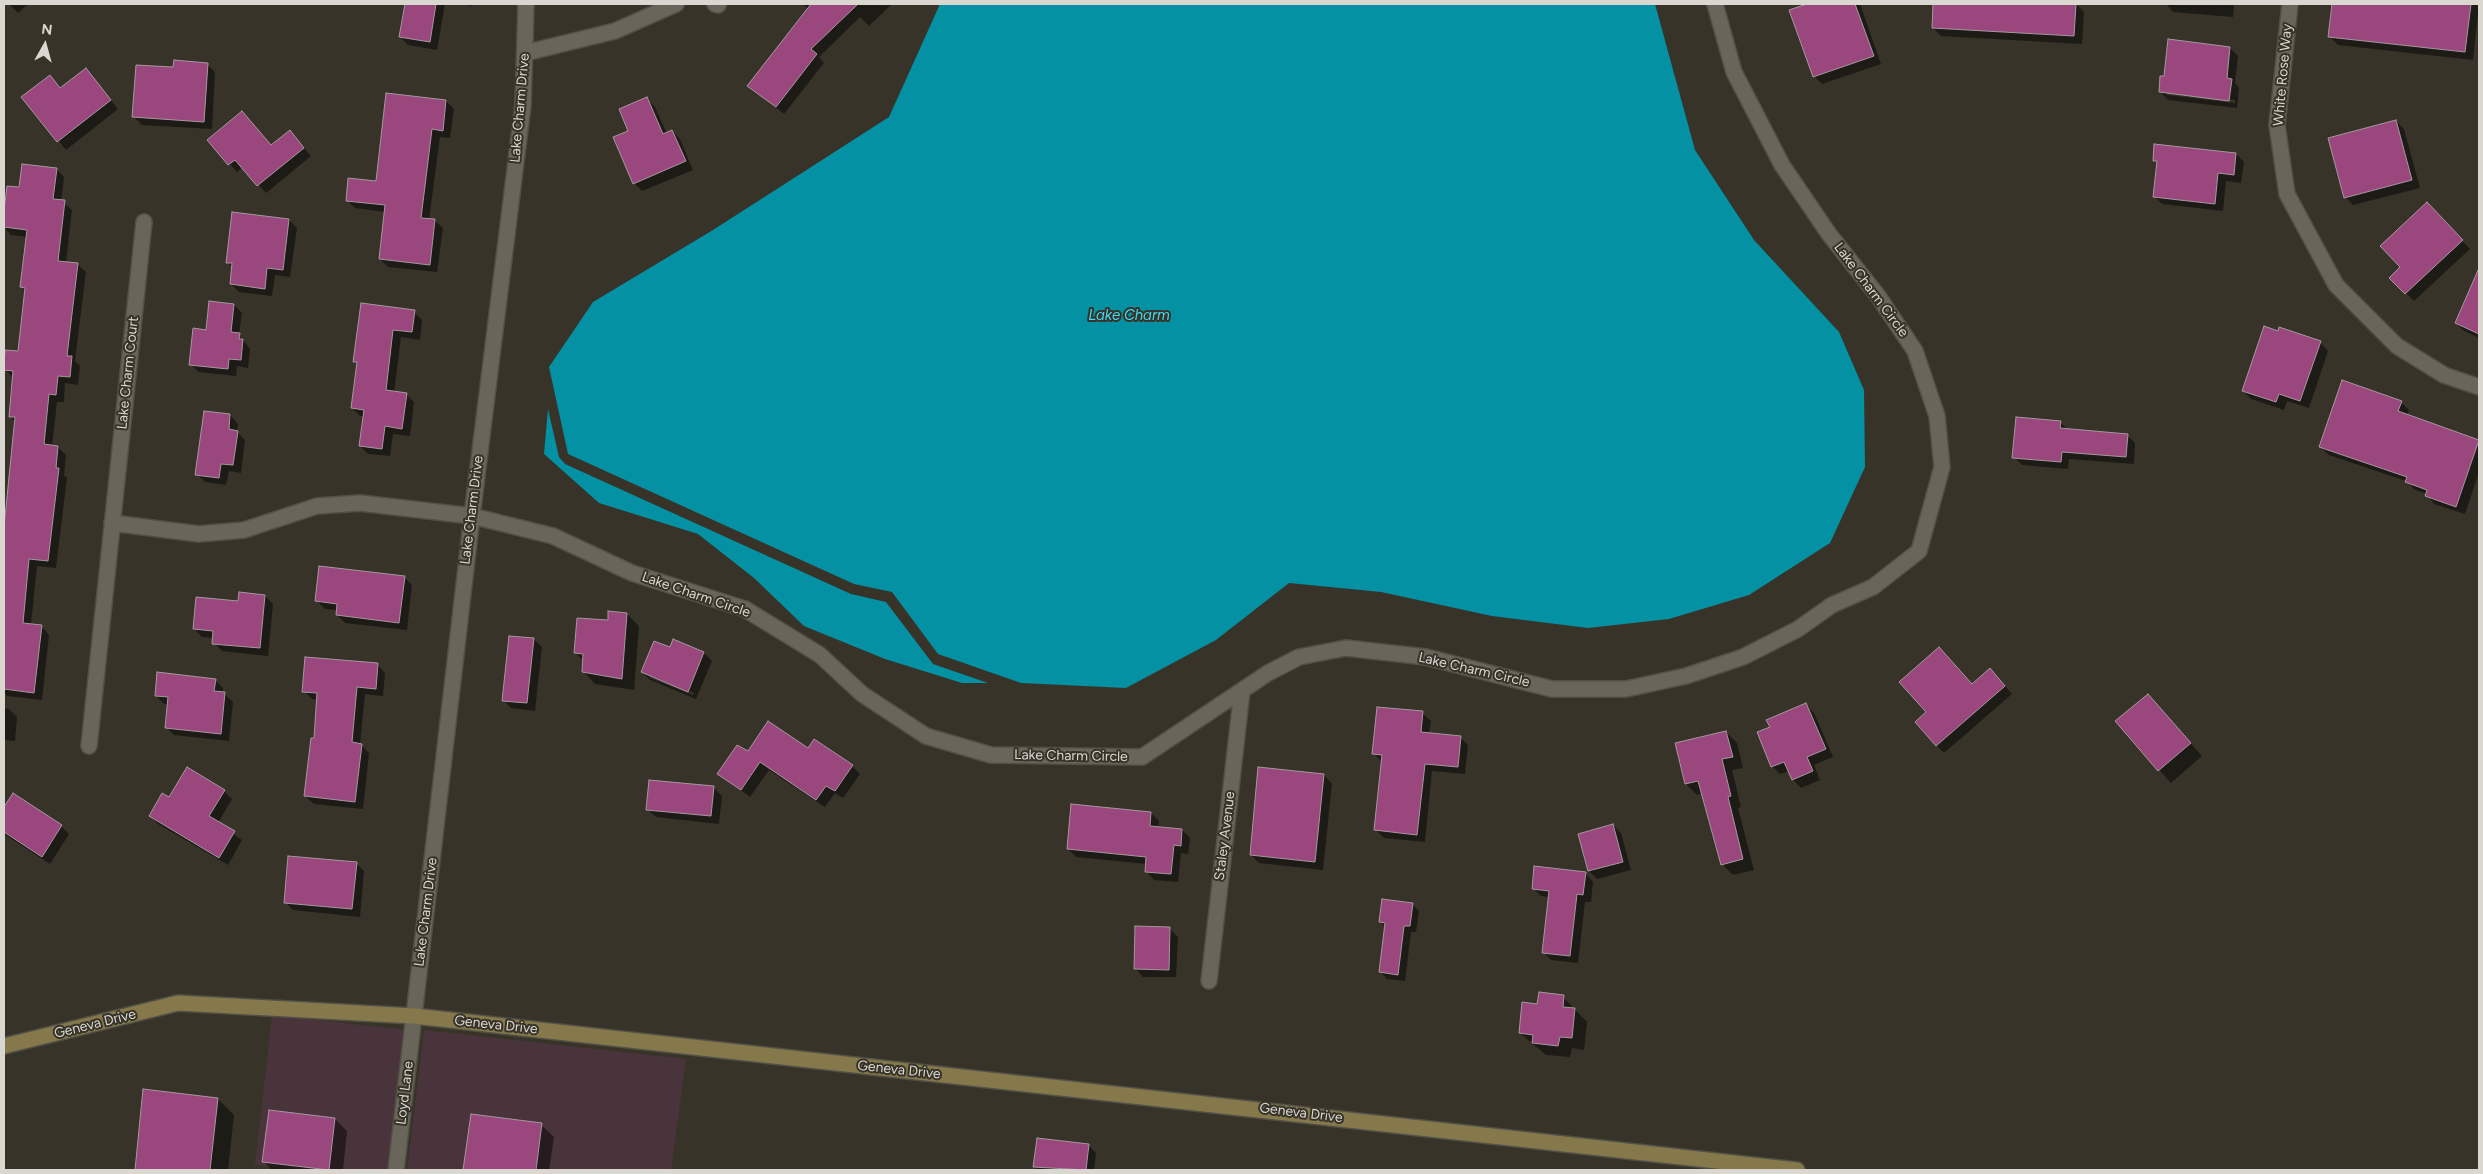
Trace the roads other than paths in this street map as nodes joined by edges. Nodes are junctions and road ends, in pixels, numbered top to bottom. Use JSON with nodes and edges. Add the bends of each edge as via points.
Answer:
{"nodes":[{"id":1,"x":526,"y":4,"type":"edge"},
{"id":2,"x":676,"y":4,"type":"edge"},
{"id":3,"x":1715,"y":4,"type":"edge"},
{"id":4,"x":2290,"y":4,"type":"edge"},
{"id":5,"x":525,"y":53,"type":"junction"},
{"id":6,"x":144,"y":222,"type":"dead end"},
{"id":7,"x":2479,"y":387,"type":"edge"},
{"id":8,"x":472,"y":516,"type":"junction"},
{"id":9,"x":112,"y":523,"type":"junction"},
{"id":10,"x":1242,"y":691,"type":"junction"},
{"id":11,"x":89,"y":746,"type":"dead end"},
{"id":12,"x":1209,"y":981,"type":"dead end"},
{"id":13,"x":414,"y":1016,"type":"junction"},
{"id":14,"x":4,"y":1046,"type":"edge"},
{"id":15,"x":396,"y":1170,"type":"edge"},
{"id":16,"x":1788,"y":1170,"type":"edge"}],
"edges":[{"from":1,"to":5,"type":"street","name":"Lake Charm Drive"},
{"from":2,"to":5,"type":"street","via":[[615,31]]},
{"from":3,"to":10,"type":"street","name":"Lake Charm Circle","via":[[1734,72],[1782,165],[1915,351],[1937,416],[1942,467],[1919,551],[1873,587],[1832,605],[1798,629],[1743,657],[1686,676],[1626,689],[1552,689],[1426,657],[1346,648],[1299,657]]},
{"from":4,"to":7,"type":"street","name":"White Rose Way","via":[[2277,125],[2287,194],[2336,286],[2397,346],[2444,375]]},
{"from":5,"to":8,"type":"street","name":"Lake Charm Drive","via":[[523,105]]},
{"from":6,"to":9,"type":"street","name":"Lake Charm Court"},
{"from":8,"to":9,"type":"street","via":[[360,503],[317,506],[244,530],[199,534]]},
{"from":8,"to":10,"type":"street","name":"Lake Charm Circle","via":[[553,536],[632,572],[744,610],[820,655],[862,694],[926,736],[991,755],[1142,757]]},
{"from":8,"to":13,"type":"street","name":"Lake Charm Drive"},
{"from":9,"to":11,"type":"street","name":"Lake Charm Court"},
{"from":10,"to":12,"type":"street","name":"Staley Avenue"},
{"from":13,"to":14,"type":"main road","name":"Geneva Drive","via":[[178,1003]]},
{"from":13,"to":15,"type":"street","name":"Loyd Lane"},
{"from":13,"to":16,"type":"main road","name":"Geneva Drive"}]}
